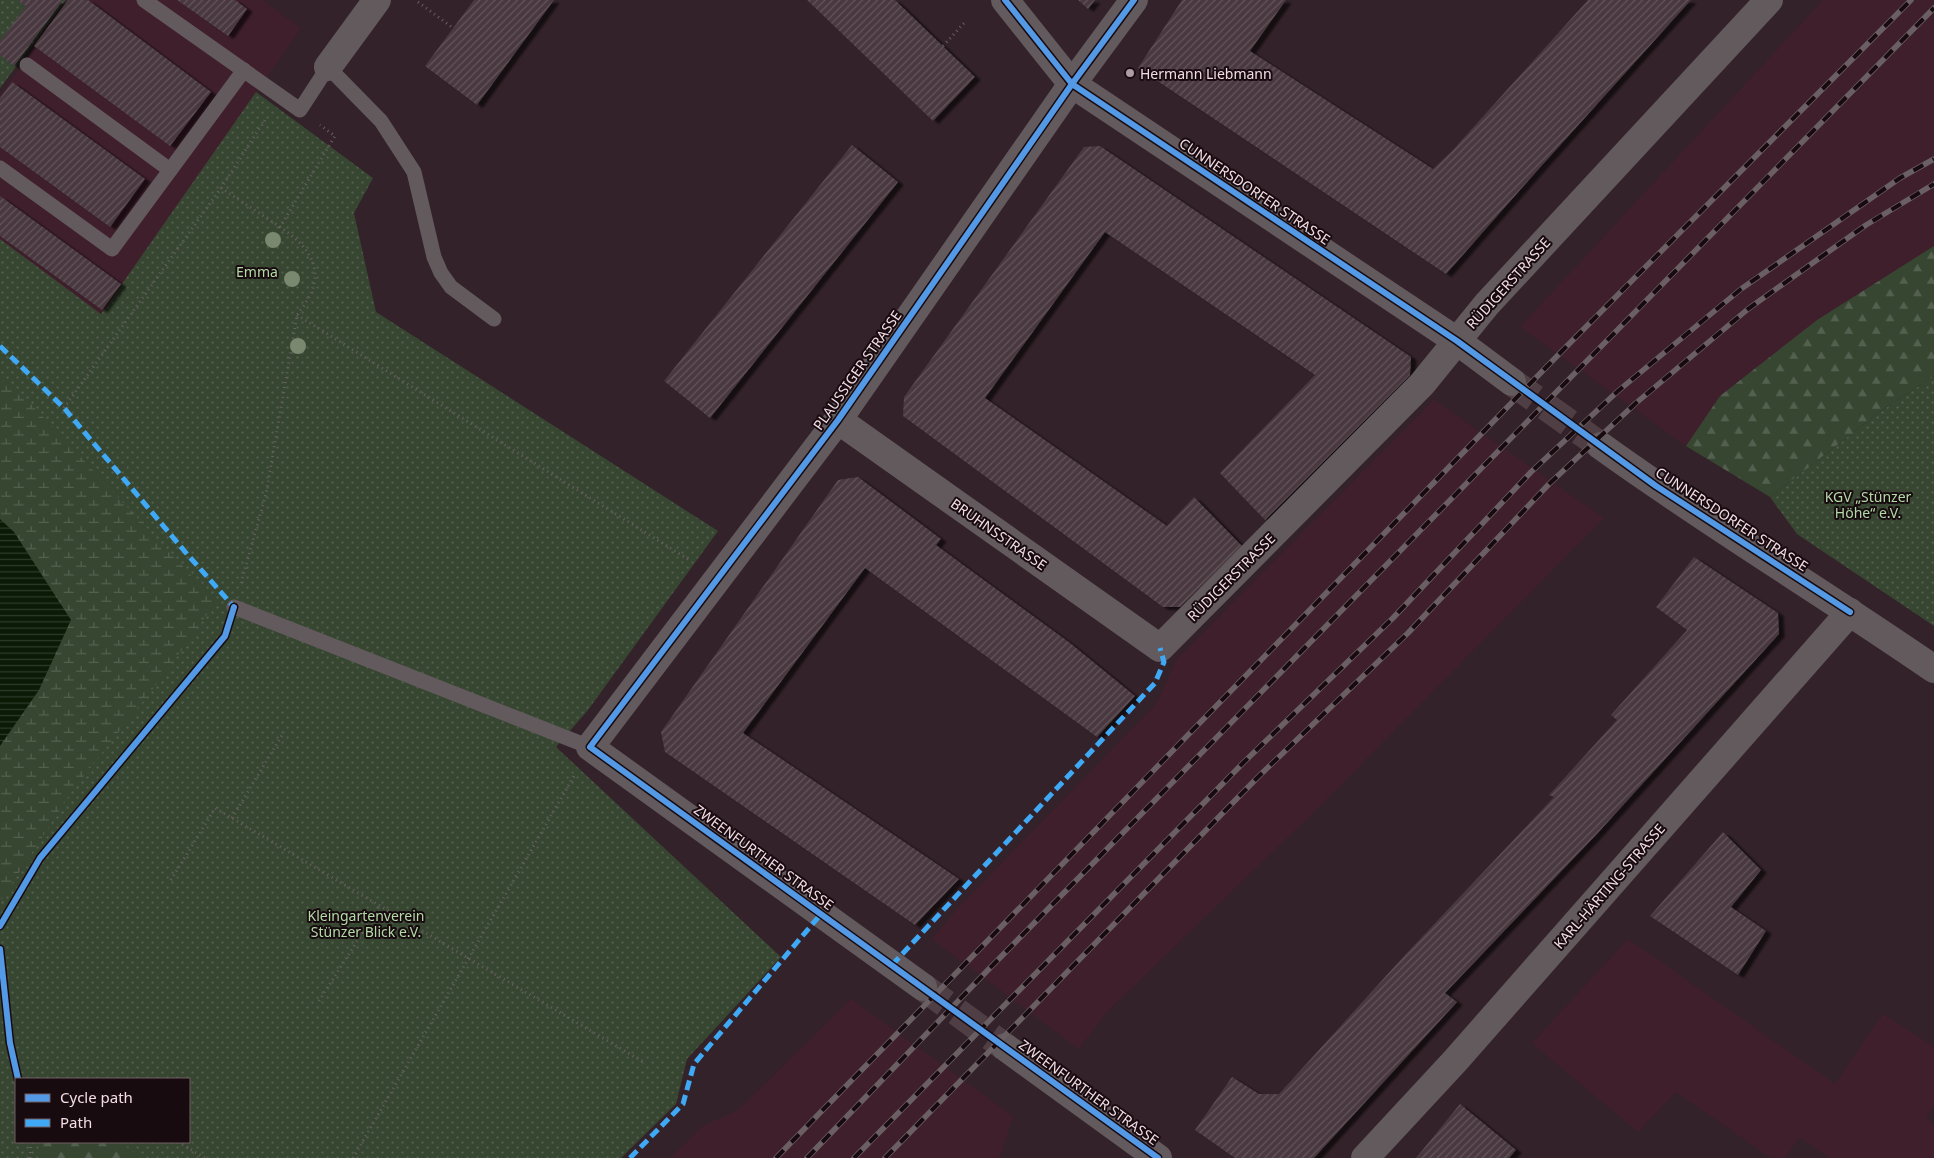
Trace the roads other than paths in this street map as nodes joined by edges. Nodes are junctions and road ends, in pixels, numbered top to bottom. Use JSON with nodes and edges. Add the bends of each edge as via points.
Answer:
{"nodes":[{"id":1,"x":144,"y":0,"type":"edge"},
{"id":2,"x":377,"y":0,"type":"edge"},
{"id":3,"x":1005,"y":0,"type":"edge"},
{"id":4,"x":1134,"y":0,"type":"edge"},
{"id":5,"x":1769,"y":0,"type":"edge"},
{"id":6,"x":27,"y":66,"type":"dead end"},
{"id":7,"x":328,"y":67,"type":"junction"},
{"id":8,"x":244,"y":70,"type":"junction"},
{"id":9,"x":1072,"y":84,"type":"junction"},
{"id":10,"x":0,"y":168,"type":"edge"},
{"id":11,"x":170,"y":170,"type":"junction"},
{"id":12,"x":494,"y":319,"type":"dead end"},
{"id":13,"x":1457,"y":341,"type":"junction"},
{"id":14,"x":1512,"y":382,"type":"tunnel mouth"},
{"id":15,"x":838,"y":420,"type":"junction"},
{"id":16,"x":1600,"y":446,"type":"tunnel mouth"},
{"id":17,"x":234,"y":607,"type":"road end"},
{"id":18,"x":1850,"y":612,"type":"junction"},
{"id":19,"x":1160,"y":648,"type":"joint"},
{"id":20,"x":1934,"y":669,"type":"edge"},
{"id":21,"x":590,"y":747,"type":"junction"},
{"id":22,"x":923,"y":987,"type":"tunnel mouth"},
{"id":23,"x":1004,"y":1047,"type":"tunnel mouth"},
{"id":24,"x":1158,"y":1158,"type":"edge"},
{"id":25,"x":1366,"y":1158,"type":"edge"}],
"edges":[{"from":1,"to":8,"type":"lane"},
{"from":2,"to":7,"type":"street"},
{"from":3,"to":9,"type":"street","name":"CUNNERSDORFER STRASSE"},
{"from":4,"to":9,"type":"street","name":"PLAUSSIGER STRASSE"},
{"from":5,"to":13,"type":"street","name":"RÜDIGERSTRASSE","via":[[1487,304]]},
{"from":6,"to":11,"type":"lane"},
{"from":7,"to":8,"type":"lane","via":[[300,110]]},
{"from":7,"to":12,"type":"lane","via":[[381,121],[414,172],[434,257],[441,273],[451,287]]},
{"from":8,"to":11,"type":"lane"},
{"from":9,"to":13,"type":"street","name":"CUNNERSDORFER STRASSE"},
{"from":9,"to":15,"type":"street","name":"PLAUSSIGER STRASSE"},
{"from":10,"to":11,"type":"lane","via":[[112,249]]},
{"from":13,"to":14,"type":"street","name":"CUNNERSDORFER STRASSE"},
{"from":13,"to":19,"type":"street","name":"RÜDIGERSTRASSE","via":[[1422,384]]},
{"from":15,"to":19,"type":"street","name":"BRUHNSSTRASSE"},
{"from":15,"to":21,"type":"street","name":"PLAUSSIGER STRASSE"},
{"from":16,"to":18,"type":"street","name":"CUNNERSDORFER STRASSE"},
{"from":17,"to":21,"type":"lane"},
{"from":18,"to":20,"type":"street","name":"CUNNERSDORFER STRASSE"},
{"from":18,"to":25,"type":"street","name":"KARL-HÄRTING-STRASSE"},
{"from":21,"to":22,"type":"street","name":"ZWEENFURTHER STRASSE"},
{"from":23,"to":24,"type":"street","name":"ZWEENFURTHER STRASSE"}]}
